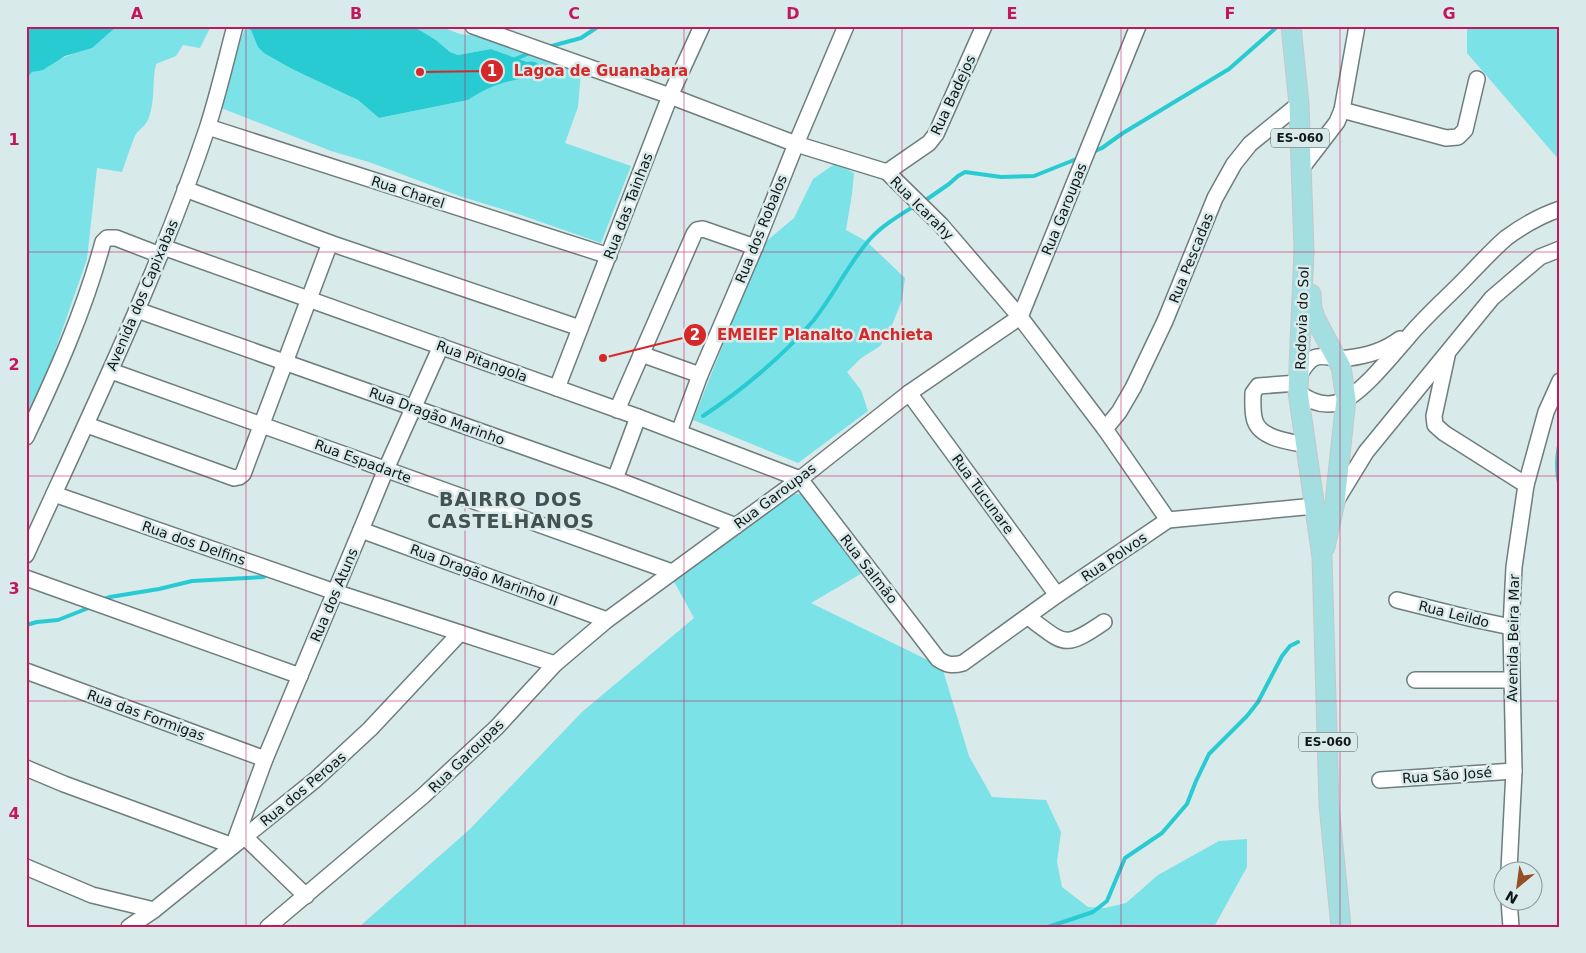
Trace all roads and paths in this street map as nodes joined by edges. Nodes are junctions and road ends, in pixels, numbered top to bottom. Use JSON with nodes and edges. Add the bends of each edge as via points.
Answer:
{"nodes":[{"id":1,"x":235,"y":26,"type":"edge"},
{"id":2,"x":473,"y":26,"type":"edge"},
{"id":3,"x":702,"y":26,"type":"edge"},
{"id":4,"x":846,"y":26,"type":"edge"},
{"id":5,"x":984,"y":26,"type":"edge"},
{"id":6,"x":1138,"y":26,"type":"edge"},
{"id":7,"x":1291,"y":26,"type":"edge"},
{"id":8,"x":1357,"y":26,"type":"edge"},
{"id":9,"x":1477,"y":79,"type":"dead end"},
{"id":10,"x":670,"y":96,"type":"junction"},
{"id":11,"x":1299,"y":104,"type":"junction"},
{"id":12,"x":1342,"y":110,"type":"junction"},
{"id":13,"x":208,"y":127,"type":"junction"},
{"id":14,"x":796,"y":144,"type":"junction"},
{"id":15,"x":1301,"y":169,"type":"junction"},
{"id":16,"x":886,"y":172,"type":"junction"},
{"id":17,"x":185,"y":189,"type":"junction"},
{"id":18,"x":1560,"y":209,"type":"edge"},
{"id":19,"x":330,"y":243,"type":"junction"},
{"id":20,"x":755,"y":247,"type":"junction"},
{"id":21,"x":1560,"y":248,"type":"edge"},
{"id":22,"x":1304,"y":250,"type":"junction"},
{"id":23,"x":162,"y":251,"type":"junction"},
{"id":24,"x":609,"y":256,"type":"junction"},
{"id":25,"x":310,"y":300,"type":"junction"},
{"id":26,"x":136,"y":310,"type":"junction"},
{"id":27,"x":1020,"y":317,"type":"junction"},
{"id":28,"x":1420,"y":322,"type":"junction"},
{"id":29,"x":580,"y":328,"type":"junction"},
{"id":30,"x":441,"y":346,"type":"junction"},
{"id":31,"x":1448,"y":350,"type":"junction"},
{"id":32,"x":641,"y":354,"type":"junction"},
{"id":33,"x":1336,"y":358,"type":"junction"},
{"id":34,"x":285,"y":362,"type":"junction"},
{"id":35,"x":111,"y":371,"type":"junction"},
{"id":36,"x":700,"y":375,"type":"junction"},
{"id":37,"x":1560,"y":381,"type":"edge"},
{"id":38,"x":1299,"y":383,"type":"junction"},
{"id":39,"x":557,"y":388,"type":"junction"},
{"id":40,"x":909,"y":393,"type":"junction"},
{"id":41,"x":1346,"y":399,"type":"junction"},
{"id":42,"x":413,"y":408,"type":"junction"},
{"id":43,"x":617,"y":410,"type":"junction"},
{"id":44,"x":638,"y":417,"type":"junction"},
{"id":45,"x":87,"y":425,"type":"junction"},
{"id":46,"x":262,"y":426,"type":"junction"},
{"id":47,"x":1105,"y":429,"type":"junction"},
{"id":48,"x":679,"y":432,"type":"junction"},
{"id":49,"x":26,"y":438,"type":"edge"},
{"id":50,"x":1307,"y":445,"type":"junction"},
{"id":51,"x":386,"y":469,"type":"junction"},
{"id":52,"x":615,"y":479,"type":"junction"},
{"id":53,"x":800,"y":479,"type":"junction"},
{"id":54,"x":1526,"y":485,"type":"junction"},
{"id":55,"x":54,"y":494,"type":"junction"},
{"id":56,"x":1335,"y":502,"type":"junction"},
{"id":57,"x":1315,"y":506,"type":"junction"},
{"id":58,"x":1168,"y":520,"type":"junction"},
{"id":59,"x":736,"y":526,"type":"junction"},
{"id":60,"x":362,"y":530,"type":"junction"},
{"id":61,"x":26,"y":555,"type":"edge"},
{"id":62,"x":1322,"y":557,"type":"junction"},
{"id":63,"x":672,"y":572,"type":"junction"},
{"id":64,"x":26,"y":578,"type":"edge"},
{"id":65,"x":335,"y":592,"type":"junction"},
{"id":66,"x":1057,"y":595,"type":"junction"},
{"id":67,"x":1397,"y":600,"type":"dead end"},
{"id":68,"x":1028,"y":617,"type":"junction"},
{"id":69,"x":607,"y":620,"type":"junction"},
{"id":70,"x":1104,"y":622,"type":"dead end"},
{"id":71,"x":1510,"y":627,"type":"junction"},
{"id":72,"x":460,"y":633,"type":"junction"},
{"id":73,"x":938,"y":660,"type":"joint"},
{"id":74,"x":555,"y":664,"type":"junction"},
{"id":75,"x":26,"y":671,"type":"edge"},
{"id":76,"x":300,"y":676,"type":"junction"},
{"id":77,"x":1415,"y":680,"type":"dead end"},
{"id":78,"x":1512,"y":680,"type":"junction"},
{"id":79,"x":265,"y":759,"type":"junction"},
{"id":80,"x":26,"y":768,"type":"edge"},
{"id":81,"x":1514,"y":771,"type":"junction"},
{"id":82,"x":1380,"y":780,"type":"dead end"},
{"id":83,"x":239,"y":842,"type":"junction"},
{"id":84,"x":1510,"y":860,"type":"edge"},
{"id":85,"x":26,"y":867,"type":"edge"},
{"id":86,"x":306,"y":896,"type":"junction"},
{"id":87,"x":154,"y":910,"type":"junction"},
{"id":88,"x":1510,"y":910,"type":"edge"},
{"id":89,"x":129,"y":927,"type":"edge"},
{"id":90,"x":268,"y":927,"type":"edge"},
{"id":91,"x":1341,"y":927,"type":"edge"},
{"id":92,"x":1511,"y":927,"type":"edge"}],
"edges":[{"from":1,"to":13,"type":"street","name":"Avenida dos Capixabas"},
{"from":2,"to":10,"type":"street","name":"Rua Icarahy"},
{"from":3,"to":10,"type":"street","name":"Rua das Tainhas"},
{"from":4,"to":14,"type":"street","name":"Rua dos Robalos"},
{"from":5,"to":16,"type":"street","name":"Rua Badejos","via":[[936,134],[928,144]]},
{"from":6,"to":27,"type":"street","name":"Rua Garoupas"},
{"from":7,"to":11,"type":"main road","number":"ES-060"},
{"from":8,"to":12,"type":"street"},
{"from":9,"to":12,"type":"street","via":[[1466,130],[1458,137],[1446,138]]},
{"from":10,"to":14,"type":"street","name":"Rua Icarahy"},
{"from":10,"to":24,"type":"street","name":"Rua das Tainhas"},
{"from":11,"to":15,"type":"main road","number":"ES-060"},
{"from":11,"to":47,"type":"street","name":"Rua Pescadas","via":[[1250,144],[1234,164],[1216,198],[1166,321],[1119,412]]},
{"from":12,"to":15,"type":"street","via":[[1337,122]]},
{"from":13,"to":17,"type":"street","name":"Avenida dos Capixabas"},
{"from":13,"to":24,"type":"street","name":"Rua Charel"},
{"from":14,"to":16,"type":"street","name":"Rua Icarahy"},
{"from":14,"to":20,"type":"street","name":"Rua dos Robalos"},
{"from":15,"to":22,"type":"main road","number":"ES-060"},
{"from":16,"to":27,"type":"street","name":"Rua Icarahy","via":[[941,225]]},
{"from":17,"to":19,"type":"street"},
{"from":17,"to":23,"type":"street","name":"Avenida dos Capixabas"},
{"from":18,"to":28,"type":"street","via":[[1547,213],[1506,238]]},
{"from":19,"to":25,"type":"street"},
{"from":19,"to":29,"type":"street"},
{"from":20,"to":32,"type":"street","via":[[697,230]]},
{"from":20,"to":36,"type":"street","name":"Rua dos Robalos"},
{"from":21,"to":31,"type":"street","name":"Rodovia do Sol","via":[[1540,257],[1492,298]]},
{"from":22,"to":33,"type":"main road","name":"Rodovia do Sol","number":"ES-060","via":[[1312,308]]},
{"from":22,"to":38,"type":"main road","name":"Rodovia do Sol","number":"ES-060"},
{"from":23,"to":25,"type":"street","name":"Rua Pitangola"},
{"from":23,"to":26,"type":"street","name":"Avenida dos Capixabas"},
{"from":23,"to":49,"type":"street","name":"Rua Pitangola","via":[[116,238],[107,238],[103,242],[80,315]]},
{"from":24,"to":29,"type":"street","name":"Rua das Tainhas"},
{"from":25,"to":30,"type":"street","name":"Rua Pitangola"},
{"from":25,"to":34,"type":"street"},
{"from":26,"to":34,"type":"street","name":"Rua Dragão Marinho"},
{"from":26,"to":35,"type":"street","name":"Avenida dos Capixabas"},
{"from":27,"to":40,"type":"street","name":"Rua Garoupas"},
{"from":27,"to":47,"type":"street","name":"Rua Icarahy"},
{"from":28,"to":33,"type":"street","via":[[1393,344],[1371,355]]},
{"from":28,"to":41,"type":"street","via":[[1388,360]]},
{"from":29,"to":39,"type":"street","name":"Rua das Tainhas"},
{"from":30,"to":39,"type":"street","name":"Rua Pitangola"},
{"from":30,"to":42,"type":"street","name":"Rua dos Atuns"},
{"from":31,"to":54,"type":"street","via":[[1434,416],[1435,425]]},
{"from":31,"to":56,"type":"street","name":"Rodovia do Sol","via":[[1366,452]]},
{"from":32,"to":36,"type":"street"},
{"from":32,"to":43,"type":"street"},
{"from":33,"to":38,"type":"street","via":[[1314,358],[1306,364]]},
{"from":33,"to":41,"type":"main road","name":"Rodovia do Sol","number":"ES-060","via":[[1341,367]]},
{"from":34,"to":42,"type":"street","name":"Rua Dragão Marinho"},
{"from":34,"to":46,"type":"street"},
{"from":35,"to":45,"type":"street","name":"Avenida dos Capixabas"},
{"from":35,"to":46,"type":"street","name":"Rua Espadarte"},
{"from":36,"to":48,"type":"street","name":"Rua dos Robalos"},
{"from":37,"to":54,"type":"street","name":"Avenida Beira Mar","via":[[1546,412]]},
{"from":38,"to":41,"type":"street","via":[[1306,398],[1316,402],[1331,404]]},
{"from":38,"to":50,"type":"main road","name":"Rodovia do Sol","number":"ES-060"},
{"from":38,"to":50,"type":"street","via":[[1258,386],[1252,393],[1254,420],[1270,437]]},
{"from":39,"to":43,"type":"street","name":"Rua Pitangola"},
{"from":40,"to":53,"type":"street","name":"Rua Garoupas"},
{"from":40,"to":66,"type":"street","name":"Rua Tucunare"},
{"from":41,"to":56,"type":"main road","name":"Rodovia do Sol","number":"ES-060"},
{"from":42,"to":51,"type":"street","name":"Rua dos Atuns"},
{"from":42,"to":52,"type":"street","name":"Rua Dragão Marinho"},
{"from":43,"to":44,"type":"street","name":"Rua Pitangola"},
{"from":44,"to":48,"type":"street","name":"Rua Pitangola"},
{"from":44,"to":52,"type":"street"},
{"from":45,"to":46,"type":"street","via":[[234,478],[243,474]]},
{"from":45,"to":55,"type":"street","name":"Avenida dos Capixabas"},
{"from":46,"to":51,"type":"street","name":"Rua Espadarte"},
{"from":47,"to":58,"type":"street","name":"Rua Icarahy"},
{"from":48,"to":53,"type":"street","name":"Rua Pitangola"},
{"from":50,"to":57,"type":"main road","name":"Rodovia do Sol","number":"ES-060"},
{"from":51,"to":60,"type":"street","name":"Rua dos Atuns"},
{"from":51,"to":63,"type":"street","name":"Rua Espadarte"},
{"from":52,"to":59,"type":"street","name":"Rua Dragão Marinho"},
{"from":53,"to":59,"type":"street","name":"Rua Garoupas"},
{"from":53,"to":73,"type":"street","name":"Rua Salmão"},
{"from":54,"to":71,"type":"street","name":"Avenida Beira Mar","via":[[1514,568]]},
{"from":55,"to":61,"type":"street","name":"Avenida dos Capixabas"},
{"from":55,"to":65,"type":"street","name":"Rua dos Delfins"},
{"from":56,"to":62,"type":"main road","name":"Rodovia do Sol","number":"ES-060"},
{"from":57,"to":58,"type":"street","name":"Rua Polvos"},
{"from":57,"to":62,"type":"main road","name":"Rodovia do Sol","number":"ES-060"},
{"from":58,"to":66,"type":"street","name":"Rua Polvos"},
{"from":59,"to":63,"type":"street","name":"Rua Garoupas"},
{"from":60,"to":65,"type":"street","name":"Rua dos Atuns"},
{"from":60,"to":69,"type":"street","name":"Rua Dragão Marinho II"},
{"from":62,"to":91,"type":"main road","number":"ES-060","via":[[1329,805]]},
{"from":63,"to":69,"type":"street","name":"Rua Garoupas"},
{"from":64,"to":76,"type":"street"},
{"from":65,"to":72,"type":"street","name":"Rua dos Delfins"},
{"from":65,"to":76,"type":"street","name":"Rua dos Atuns"},
{"from":66,"to":68,"type":"street","name":"Rua Polvos"},
{"from":67,"to":71,"type":"street","name":"Rua Leildo"},
{"from":68,"to":70,"type":"street","via":[[1059,640],[1070,641]]},
{"from":68,"to":73,"type":"street","name":"Rua Polvos","via":[[962,663],[954,666]]},
{"from":69,"to":74,"type":"street","name":"Rua Garoupas"},
{"from":71,"to":78,"type":"street","name":"Avenida Beira Mar"},
{"from":72,"to":74,"type":"street","name":"Rua dos Delfins"},
{"from":72,"to":83,"type":"street","name":"Rua dos Peroas","via":[[370,729],[315,780]]},
{"from":74,"to":86,"type":"street","name":"Rua Garoupas","via":[[497,727],[423,796]]},
{"from":75,"to":79,"type":"street","name":"Rua das Formigas"},
{"from":76,"to":79,"type":"street","name":"Rua dos Atuns"},
{"from":77,"to":78,"type":"street"},
{"from":78,"to":81,"type":"street","name":"Avenida Beira Mar"},
{"from":79,"to":83,"type":"street","name":"Rua dos Atuns"},
{"from":80,"to":83,"type":"street","via":[[64,784]]},
{"from":81,"to":82,"type":"street","name":"Rua São José"},
{"from":81,"to":84,"type":"street","name":"Avenida Beira Mar"},
{"from":83,"to":86,"type":"street"},
{"from":83,"to":87,"type":"street","name":"Rua dos Peroas"},
{"from":85,"to":87,"type":"street","via":[[92,895]]},
{"from":86,"to":90,"type":"street","name":"Rua Garoupas"},
{"from":87,"to":89,"type":"street","name":"Rua dos Peroas"},
{"from":88,"to":92,"type":"street"}]}
